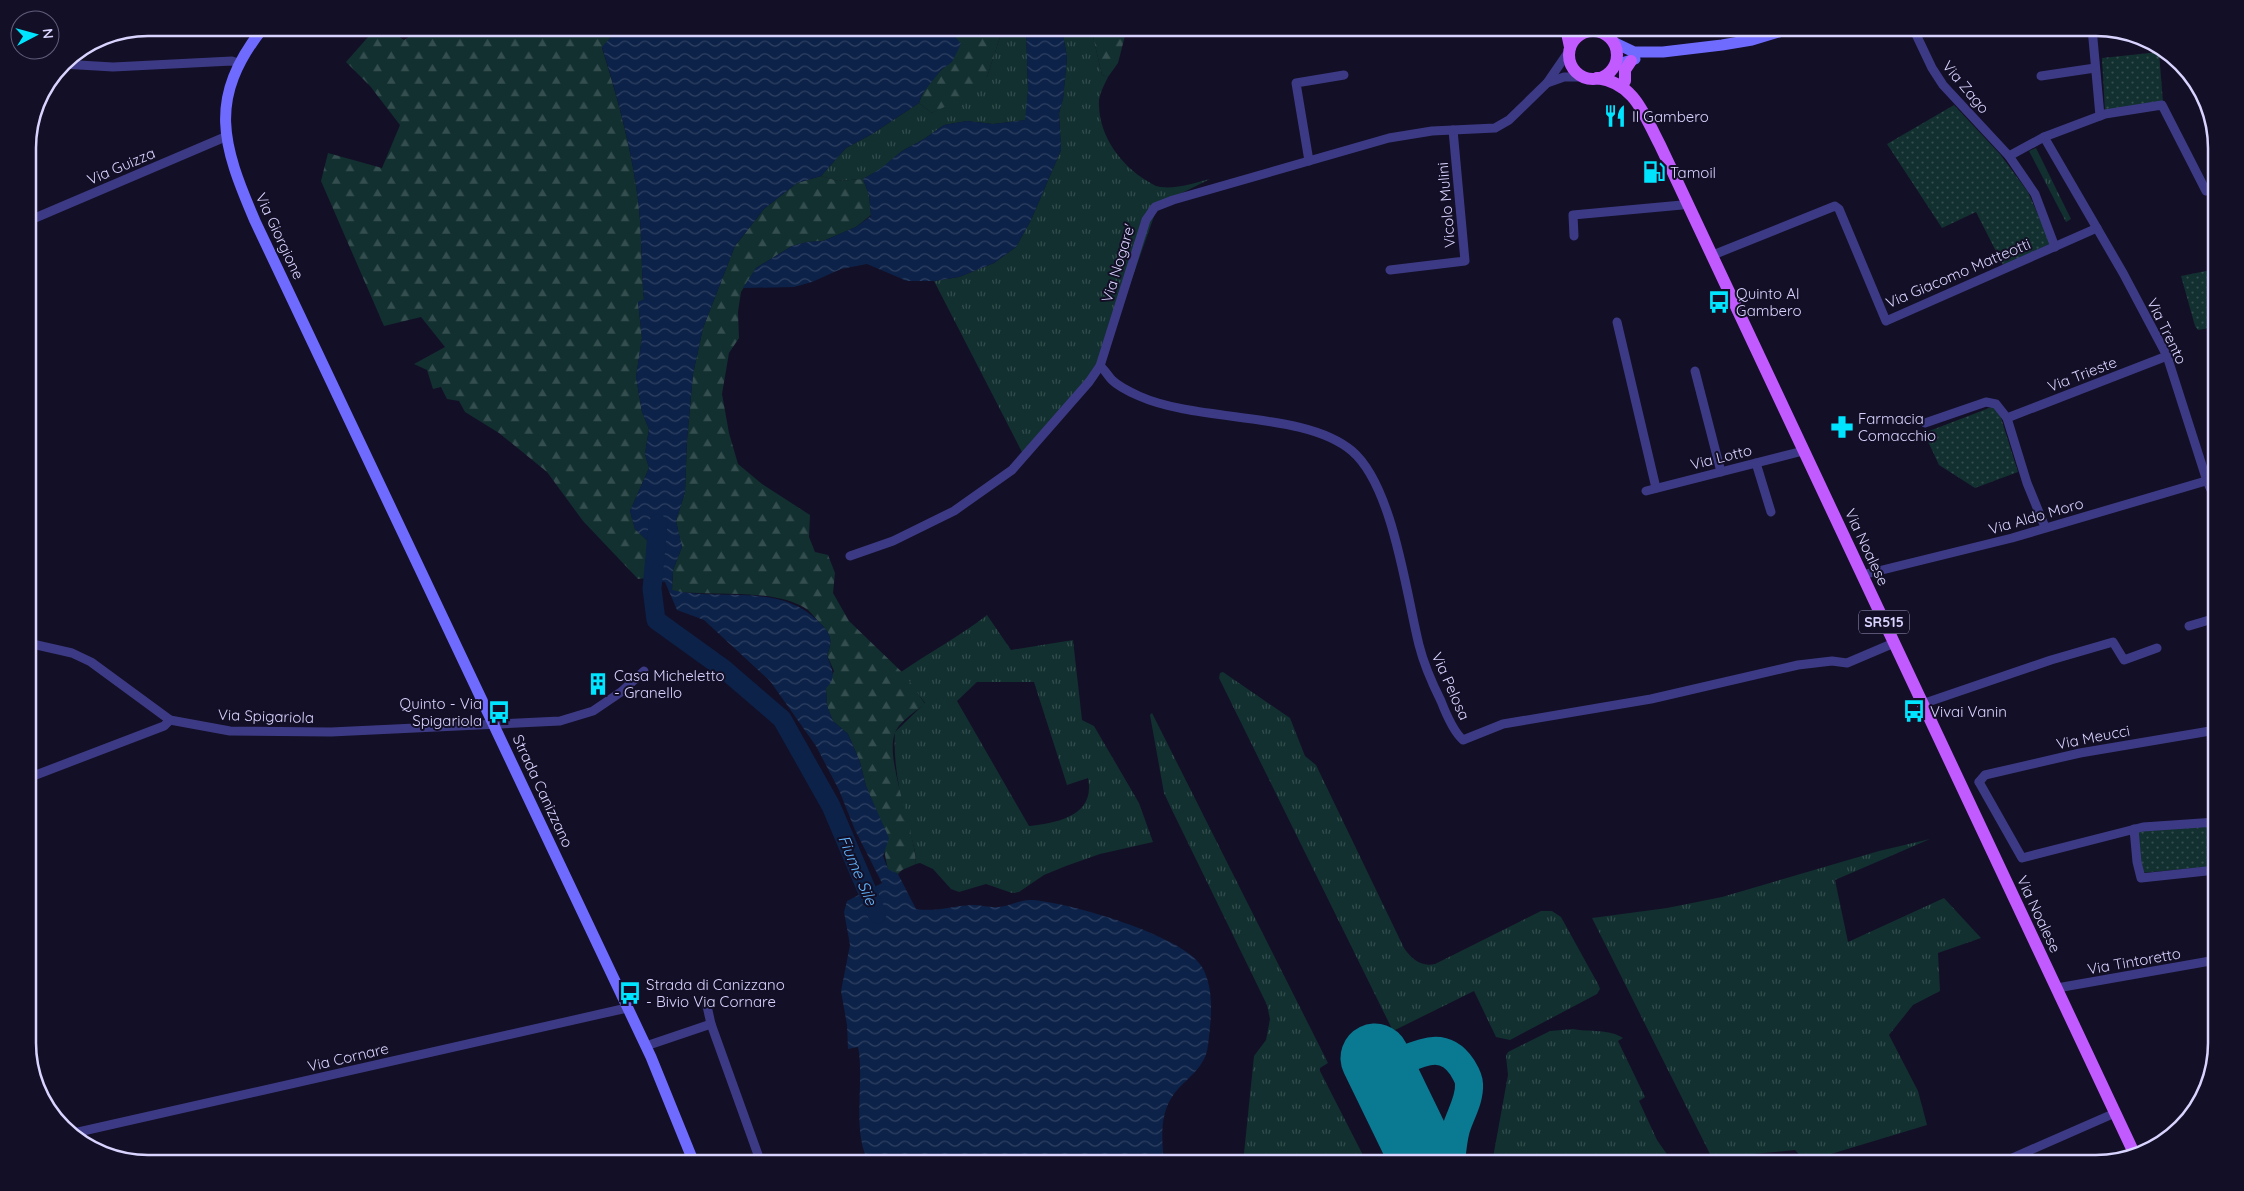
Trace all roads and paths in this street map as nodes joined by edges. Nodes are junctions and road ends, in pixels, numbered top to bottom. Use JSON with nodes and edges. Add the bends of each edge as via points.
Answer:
{"nodes":[{"id":1,"x":258,"y":36,"type":"edge"},
{"id":2,"x":1567,"y":36,"type":"edge"},
{"id":3,"x":1579,"y":36,"type":"edge"},
{"id":4,"x":1606,"y":36,"type":"edge"},
{"id":5,"x":1765,"y":36,"type":"edge"},
{"id":6,"x":1917,"y":36,"type":"edge"},
{"id":7,"x":2093,"y":36,"type":"edge"},
{"id":8,"x":1613,"y":42,"type":"junction"},
{"id":9,"x":1569,"y":49,"type":"junction"},
{"id":10,"x":1648,"y":54,"type":"junction"},
{"id":11,"x":1631,"y":61,"type":"junction"},
{"id":12,"x":240,"y":63,"type":"junction"},
{"id":13,"x":74,"y":64,"type":"edge"},
{"id":14,"x":1614,"y":65,"type":"junction"},
{"id":15,"x":2095,"y":68,"type":"junction"},
{"id":16,"x":1344,"y":75,"type":"dead end"},
{"id":17,"x":2041,"y":76,"type":"dead end"},
{"id":18,"x":1583,"y":77,"type":"junction"},
{"id":19,"x":1596,"y":78,"type":"junction"},
{"id":20,"x":1546,"y":83,"type":"junction"},
{"id":21,"x":1628,"y":87,"type":"junction"},
{"id":22,"x":2100,"y":116,"type":"junction"},
{"id":23,"x":1453,"y":130,"type":"junction"},
{"id":24,"x":226,"y":137,"type":"junction"},
{"id":25,"x":2044,"y":137,"type":"junction"},
{"id":26,"x":2009,"y":156,"type":"junction"},
{"id":27,"x":1309,"y":161,"type":"junction"},
{"id":28,"x":2206,"y":191,"type":"dead end"},
{"id":29,"x":1688,"y":202,"type":"junction"},
{"id":30,"x":36,"y":218,"type":"edge"},
{"id":31,"x":2097,"y":228,"type":"junction"},
{"id":32,"x":1574,"y":236,"type":"dead end"},
{"id":33,"x":2056,"y":247,"type":"junction"},
{"id":34,"x":1712,"y":255,"type":"junction"},
{"id":35,"x":1390,"y":270,"type":"dead end"},
{"id":36,"x":1617,"y":322,"type":"dead end"},
{"id":37,"x":2167,"y":356,"type":"junction"},
{"id":38,"x":1100,"y":366,"type":"junction"},
{"id":39,"x":1695,"y":371,"type":"dead end"},
{"id":40,"x":347,"y":415,"type":"joint"},
{"id":41,"x":2007,"y":418,"type":"junction"},
{"id":42,"x":1925,"y":423,"type":"dead end"},
{"id":43,"x":1803,"y":451,"type":"junction"},
{"id":44,"x":1756,"y":463,"type":"junction"},
{"id":45,"x":2208,"y":469,"type":"edge"},
{"id":46,"x":1721,"y":472,"type":"junction"},
{"id":47,"x":2208,"y":481,"type":"edge"},
{"id":48,"x":1656,"y":488,"type":"junction"},
{"id":49,"x":1646,"y":491,"type":"dead end"},
{"id":50,"x":1771,"y":512,"type":"dead end"},
{"id":51,"x":2045,"y":528,"type":"junction"},
{"id":52,"x":850,"y":556,"type":"dead end"},
{"id":53,"x":1862,"y":575,"type":"junction"},
{"id":54,"x":2208,"y":620,"type":"edge"},
{"id":55,"x":2189,"y":626,"type":"dead end"},
{"id":56,"x":1894,"y":643,"type":"junction"},
{"id":57,"x":36,"y":645,"type":"edge"},
{"id":58,"x":2157,"y":648,"type":"dead end"},
{"id":59,"x":644,"y":671,"type":"dead end"},
{"id":60,"x":1922,"y":704,"type":"junction"},
{"id":61,"x":170,"y":720,"type":"junction"},
{"id":62,"x":495,"y":725,"type":"junction"},
{"id":63,"x":2208,"y":731,"type":"edge"},
{"id":64,"x":36,"y":775,"type":"edge"},
{"id":65,"x":1979,"y":782,"type":"junction"},
{"id":66,"x":1961,"y":787,"type":"junction"},
{"id":67,"x":2208,"y":823,"type":"edge"},
{"id":68,"x":2134,"y":829,"type":"junction"},
{"id":69,"x":2208,"y":871,"type":"edge"},
{"id":70,"x":2208,"y":961,"type":"edge"},
{"id":71,"x":2056,"y":988,"type":"junction"},
{"id":72,"x":707,"y":1006,"type":"dead end"},
{"id":73,"x":628,"y":1008,"type":"junction"},
{"id":74,"x":711,"y":1024,"type":"junction"},
{"id":75,"x":646,"y":1046,"type":"junction"},
{"id":76,"x":2115,"y":1113,"type":"junction"},
{"id":77,"x":80,"y":1132,"type":"edge"},
{"id":78,"x":2132,"y":1149,"type":"edge"},
{"id":79,"x":690,"y":1155,"type":"edge"},
{"id":80,"x":758,"y":1155,"type":"edge"},
{"id":81,"x":2021,"y":1155,"type":"edge"}],
"edges":[{"from":1,"to":12,"type":"street","name":"Via Giorgione"},
{"from":2,"to":9,"type":"main road"},
{"from":3,"to":9,"type":"main road"},
{"from":4,"to":8,"type":"main road"},
{"from":5,"to":10,"type":"street","via":[[1722,46]]},
{"from":6,"to":26,"type":"street","name":"Via Zago","via":[[1943,85]]},
{"from":7,"to":15,"type":"street"},
{"from":8,"to":10,"type":"street","via":[[1634,52]]},
{"from":8,"to":14,"type":"main road","via":[[1617,53]]},
{"from":9,"to":18,"type":"main road","via":[[1573,69]]},
{"from":9,"to":20,"type":"street","name":"Via Nogare'"},
{"from":10,"to":11,"type":"street"},
{"from":11,"to":14,"type":"street"},
{"from":11,"to":21,"type":"main road","via":[[1625,70]]},
{"from":12,"to":13,"type":"street"},
{"from":12,"to":24,"type":"street","name":"Via Giorgione","via":[[230,88]]},
{"from":14,"to":19,"type":"main road","via":[[1605,75]]},
{"from":14,"to":21,"type":"main road","name":"Via Noalese"},
{"from":15,"to":17,"type":"street"},
{"from":15,"to":22,"type":"street"},
{"from":16,"to":27,"type":"street","via":[[1296,83]]},
{"from":18,"to":19,"type":"main road"},
{"from":18,"to":20,"type":"street","via":[[1564,77]]},
{"from":19,"to":21,"type":"main road","name":"Via Noalese"},
{"from":20,"to":23,"type":"street","name":"Via Nogare'","via":[[1502,125]]},
{"from":21,"to":29,"type":"main road","name":"Via Noalese","number":"SR515"},
{"from":22,"to":25,"type":"street"},
{"from":22,"to":28,"type":"street","via":[[2162,105]]},
{"from":23,"to":27,"type":"street","name":"Via Nogare'","via":[[1389,138]]},
{"from":23,"to":35,"type":"street","name":"Vicolo Mulini","via":[[1465,261]]},
{"from":24,"to":30,"type":"street","name":"Via Guizza"},
{"from":24,"to":40,"type":"street","name":"Via Giorgione","via":[[231,163],[255,221]]},
{"from":25,"to":26,"type":"street"},
{"from":25,"to":31,"type":"street","name":"Via Trento"},
{"from":26,"to":33,"type":"street","name":"Via Zago","via":[[2035,194]]},
{"from":27,"to":38,"type":"street","name":"Via Nogare'","via":[[1155,207],[1146,220]]},
{"from":29,"to":32,"type":"street","via":[[1573,215]]},
{"from":29,"to":34,"type":"main road","name":"Via Noalese","number":"SR515"},
{"from":31,"to":33,"type":"street"},
{"from":31,"to":37,"type":"street","name":"Via Trento"},
{"from":33,"to":34,"type":"street","name":"Via Giacomo Matteotti","via":[[1886,321],[1835,206]]},
{"from":34,"to":43,"type":"main road","name":"Via Noalese","number":"SR515"},
{"from":36,"to":48,"type":"street"},
{"from":37,"to":41,"type":"street","name":"Via Trieste"},
{"from":37,"to":45,"type":"street","name":"Via Trento"},
{"from":38,"to":52,"type":"street","name":"Via Nogare'","via":[[1012,470],[954,510],[893,541]]},
{"from":38,"to":56,"type":"street","name":"Via Pelosa","via":[[1112,380],[1151,402],[1311,431],[1352,451],[1379,488],[1427,671],[1463,740],[1502,724],[1650,699],[1798,665],[1832,661],[1847,663]]},
{"from":39,"to":46,"type":"street"},
{"from":40,"to":62,"type":"street","name":"Strada Canizzano"},
{"from":41,"to":42,"type":"street","via":[[1996,404],[1986,402]]},
{"from":41,"to":51,"type":"street"},
{"from":43,"to":44,"type":"street","name":"Via Lotto"},
{"from":43,"to":53,"type":"main road","name":"Via Noalese","number":"SR515"},
{"from":44,"to":46,"type":"street","name":"Via Lotto"},
{"from":44,"to":50,"type":"street"},
{"from":46,"to":48,"type":"street","name":"Via Lotto"},
{"from":47,"to":51,"type":"street","name":"Via Aldo Moro"},
{"from":48,"to":49,"type":"street","name":"Via Lotto"},
{"from":51,"to":53,"type":"street","name":"Via Aldo Moro"},
{"from":53,"to":56,"type":"main road","name":"Via Noalese","number":"SR515"},
{"from":54,"to":55,"type":"street"},
{"from":56,"to":60,"type":"main road","name":"Via Noalese","number":"SR515"},
{"from":57,"to":61,"type":"street","name":"Via Spigariola","via":[[72,653],[91,662]]},
{"from":58,"to":60,"type":"street","via":[[2124,660],[2113,642]]},
{"from":59,"to":62,"type":"street","name":"Via Spigariola","via":[[622,692],[593,711],[560,721]]},
{"from":60,"to":66,"type":"main road","name":"Via Noalese","number":"SR515"},
{"from":61,"to":62,"type":"street","name":"Via Spigariola","via":[[245,732]]},
{"from":61,"to":64,"type":"street","via":[[164,726]]},
{"from":62,"to":73,"type":"street","name":"Strada Canizzano"},
{"from":63,"to":65,"type":"street","name":"Via Meucci","via":[[2080,753],[1985,775]]},
{"from":65,"to":66,"type":"street","name":"Via Meucci"},
{"from":65,"to":68,"type":"street","via":[[2022,858]]},
{"from":66,"to":71,"type":"main road","name":"Via Noalese","number":"SR515"},
{"from":67,"to":68,"type":"street"},
{"from":68,"to":69,"type":"street","via":[[2141,878]]},
{"from":70,"to":71,"type":"street","name":"Via Tintoretto"},
{"from":71,"to":76,"type":"main road","name":"Via Noalese","number":"SR515"},
{"from":72,"to":74,"type":"street"},
{"from":73,"to":75,"type":"street","name":"Strada Canizzano"},
{"from":73,"to":77,"type":"street","name":"Via Cornare"},
{"from":74,"to":75,"type":"street"},
{"from":74,"to":80,"type":"street"},
{"from":75,"to":79,"type":"street","name":"Strada Canizzano"},
{"from":76,"to":78,"type":"main road","name":"Via Noalese","number":"SR515"},
{"from":76,"to":81,"type":"street"}]}
